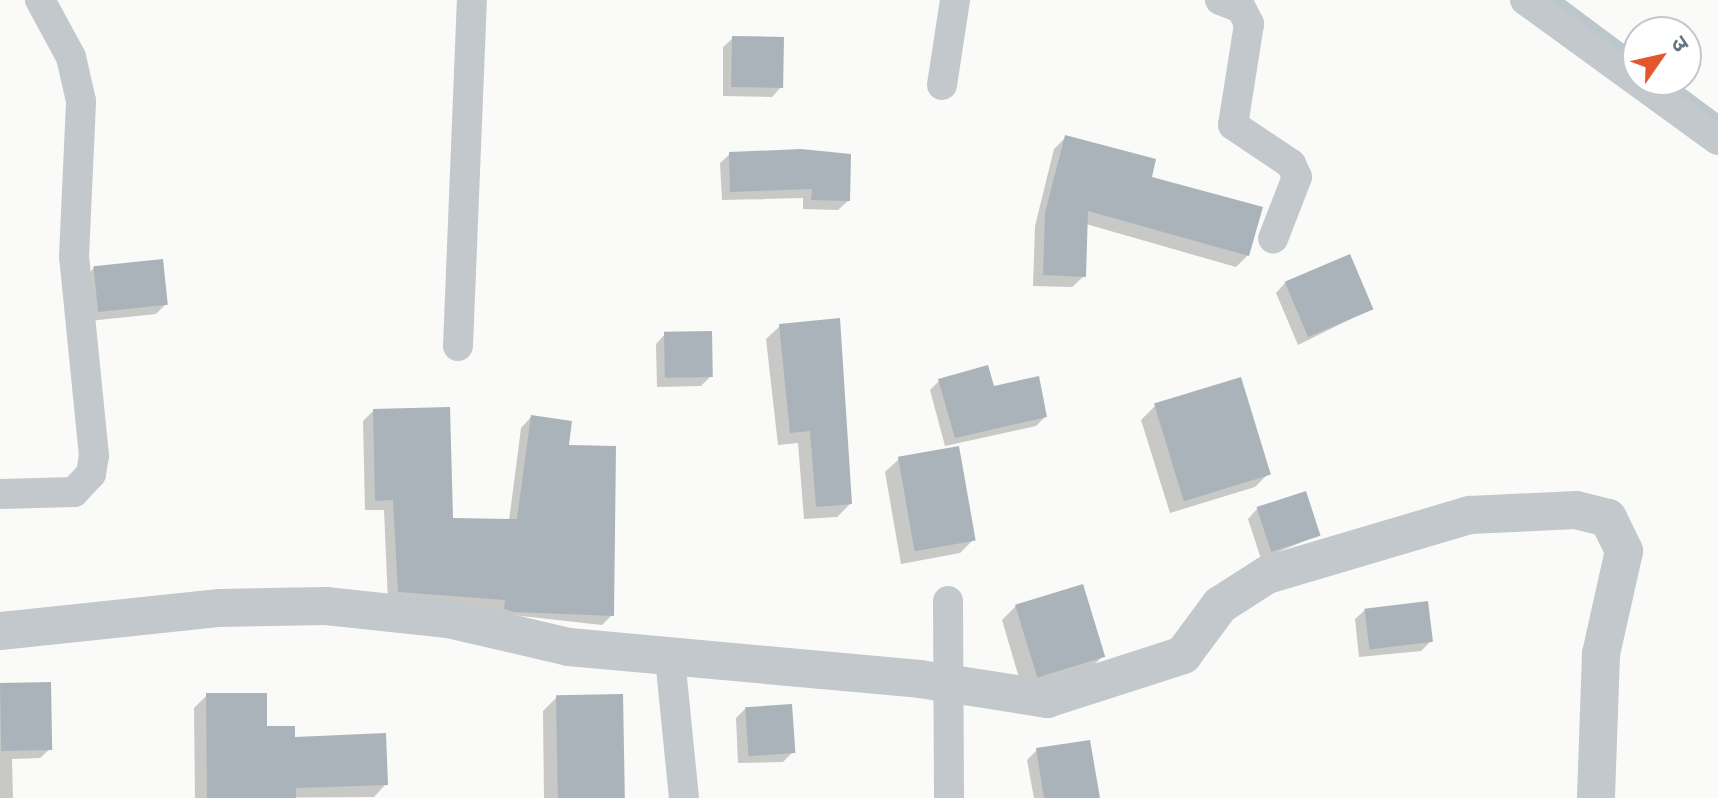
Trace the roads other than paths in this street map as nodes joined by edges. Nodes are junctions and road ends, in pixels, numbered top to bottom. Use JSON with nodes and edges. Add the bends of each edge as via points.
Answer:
{"nodes":[{"id":1,"x":40,"y":0,"type":"edge"},
{"id":2,"x":472,"y":0,"type":"edge"},
{"id":3,"x":955,"y":0,"type":"edge"},
{"id":4,"x":1220,"y":0,"type":"edge"},
{"id":5,"x":1525,"y":0,"type":"edge"},
{"id":6,"x":942,"y":85,"type":"dead end"},
{"id":7,"x":1718,"y":140,"type":"edge"},
{"id":8,"x":1273,"y":239,"type":"dead end"},
{"id":9,"x":458,"y":346,"type":"dead end"},
{"id":10,"x":0,"y":494,"type":"edge"},
{"id":11,"x":948,"y":601,"type":"dead end"},
{"id":12,"x":0,"y":631,"type":"edge"},
{"id":13,"x":670,"y":658,"type":"junction"},
{"id":14,"x":948,"y":684,"type":"junction"},
{"id":15,"x":684,"y":798,"type":"edge"},
{"id":16,"x":949,"y":798,"type":"edge"},
{"id":17,"x":1596,"y":798,"type":"edge"}],
"edges":[{"from":1,"to":10,"type":"street","via":[[71,57],[81,101],[74,257],[94,456],[91,474],[74,492]]},
{"from":2,"to":9,"type":"street"},
{"from":3,"to":6,"type":"street"},
{"from":4,"to":8,"type":"street","via":[[1241,8],[1249,24],[1233,125],[1291,164],[1297,177]]},
{"from":5,"to":7,"type":"street"},
{"from":11,"to":14,"type":"street"},
{"from":12,"to":13,"type":"street","via":[[220,608],[326,606],[448,619],[524,639]]},
{"from":13,"to":14,"type":"street"},
{"from":13,"to":15,"type":"street"},
{"from":14,"to":16,"type":"street"},
{"from":14,"to":17,"type":"street","via":[[1018,699],[1077,693],[1183,655],[1220,605],[1267,575],[1470,515],[1594,513],[1615,526],[1624,551],[1601,654]]}]}
